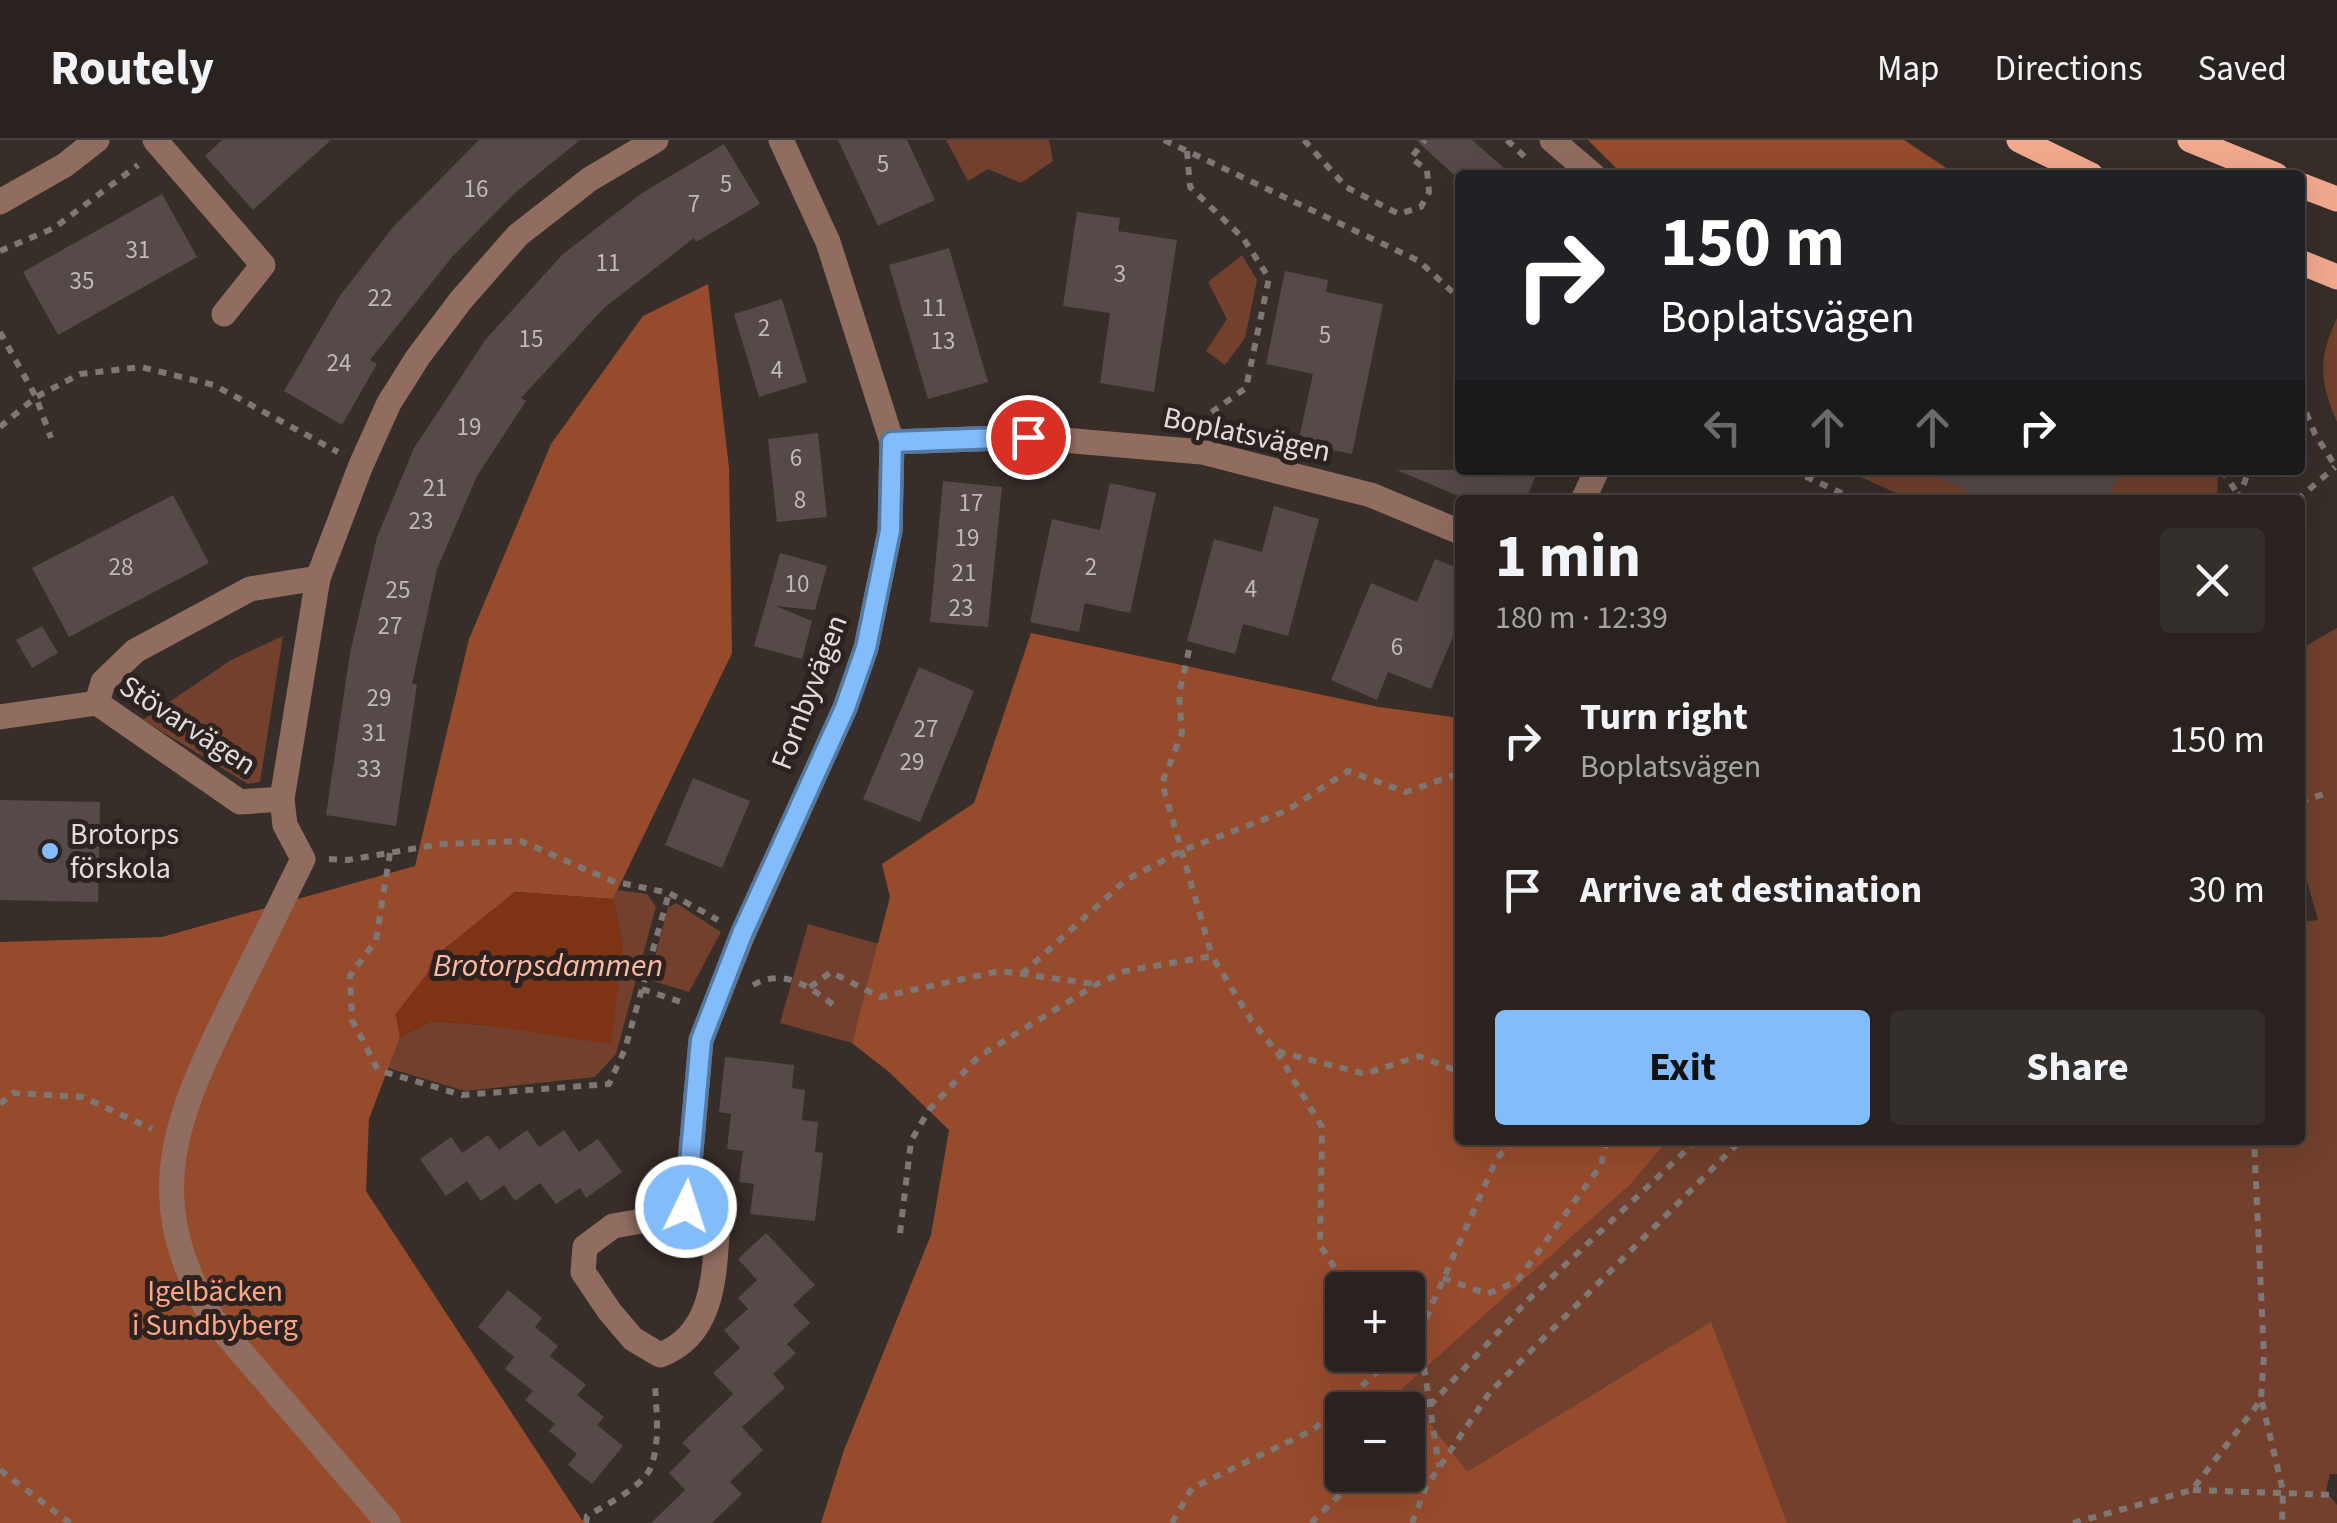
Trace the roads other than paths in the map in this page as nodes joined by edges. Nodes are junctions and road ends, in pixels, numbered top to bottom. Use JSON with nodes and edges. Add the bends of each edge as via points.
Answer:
{"nodes":[{"id":1,"x":97,"y":140,"type":"edge"},
{"id":2,"x":656,"y":140,"type":"edge"},
{"id":3,"x":781,"y":140,"type":"edge"},
{"id":4,"x":1552,"y":140,"type":"edge"},
{"id":5,"x":2019,"y":140,"type":"edge"},
{"id":6,"x":2190,"y":140,"type":"edge"},
{"id":7,"x":158,"y":144,"type":"edge"},
{"id":8,"x":1587,"y":170,"type":"edge"},
{"id":9,"x":2081,"y":170,"type":"edge"},
{"id":10,"x":2264,"y":170,"type":"edge"},
{"id":11,"x":2305,"y":187,"type":"edge"},
{"id":12,"x":2337,"y":199,"type":"edge"},
{"id":13,"x":0,"y":202,"type":"edge"},
{"id":14,"x":2305,"y":264,"type":"edge"},
{"id":15,"x":2337,"y":277,"type":"edge"},
{"id":16,"x":224,"y":314,"type":"dead end"},
{"id":17,"x":892,"y":442,"type":"junction"},
{"id":18,"x":1455,"y":530,"type":"edge"},
{"id":19,"x":318,"y":578,"type":"junction"},
{"id":20,"x":97,"y":703,"type":"junction"},
{"id":21,"x":0,"y":717,"type":"edge"},
{"id":22,"x":282,"y":799,"type":"junction"},
{"id":23,"x":686,"y":1207,"type":"junction"},
{"id":24,"x":388,"y":1523,"type":"edge"}],
"edges":[{"from":1,"to":13,"type":"street","via":[[66,166]]},
{"from":2,"to":19,"type":"street","via":[[518,234],[460,300],[389,404]]},
{"from":3,"to":17,"type":"street","name":"Fornbyvägen","via":[[828,242]]},
{"from":4,"to":8,"type":"street"},
{"from":5,"to":9,"type":"main road"},
{"from":6,"to":10,"type":"main road"},
{"from":7,"to":16,"type":"street","via":[[263,265]]},
{"from":11,"to":12,"type":"main road"},
{"from":14,"to":15,"type":"main road"},
{"from":17,"to":18,"type":"street","name":"Boplatsvägen","via":[[1028,437],[1202,452],[1370,495]]},
{"from":17,"to":23,"type":"street","name":"Fornbyvägen","via":[[890,531],[866,648],[701,1040]]},
{"from":19,"to":20,"type":"street","via":[[250,590],[135,651],[103,682]]},
{"from":19,"to":22,"type":"street"},
{"from":20,"to":21,"type":"street","name":"Stövarvägen"},
{"from":20,"to":22,"type":"street","name":"Stövarvägen","via":[[240,802]]},
{"from":22,"to":24,"type":"street","via":[[284,824],[303,858],[196,1075],[176,1140],[171,1208],[179,1249],[212,1318]]},
{"from":23,"to":23,"type":"street","via":[[614,1226],[585,1247],[584,1272],[610,1312],[633,1339],[660,1355],[690,1337],[714,1282],[716,1235]]}]}
